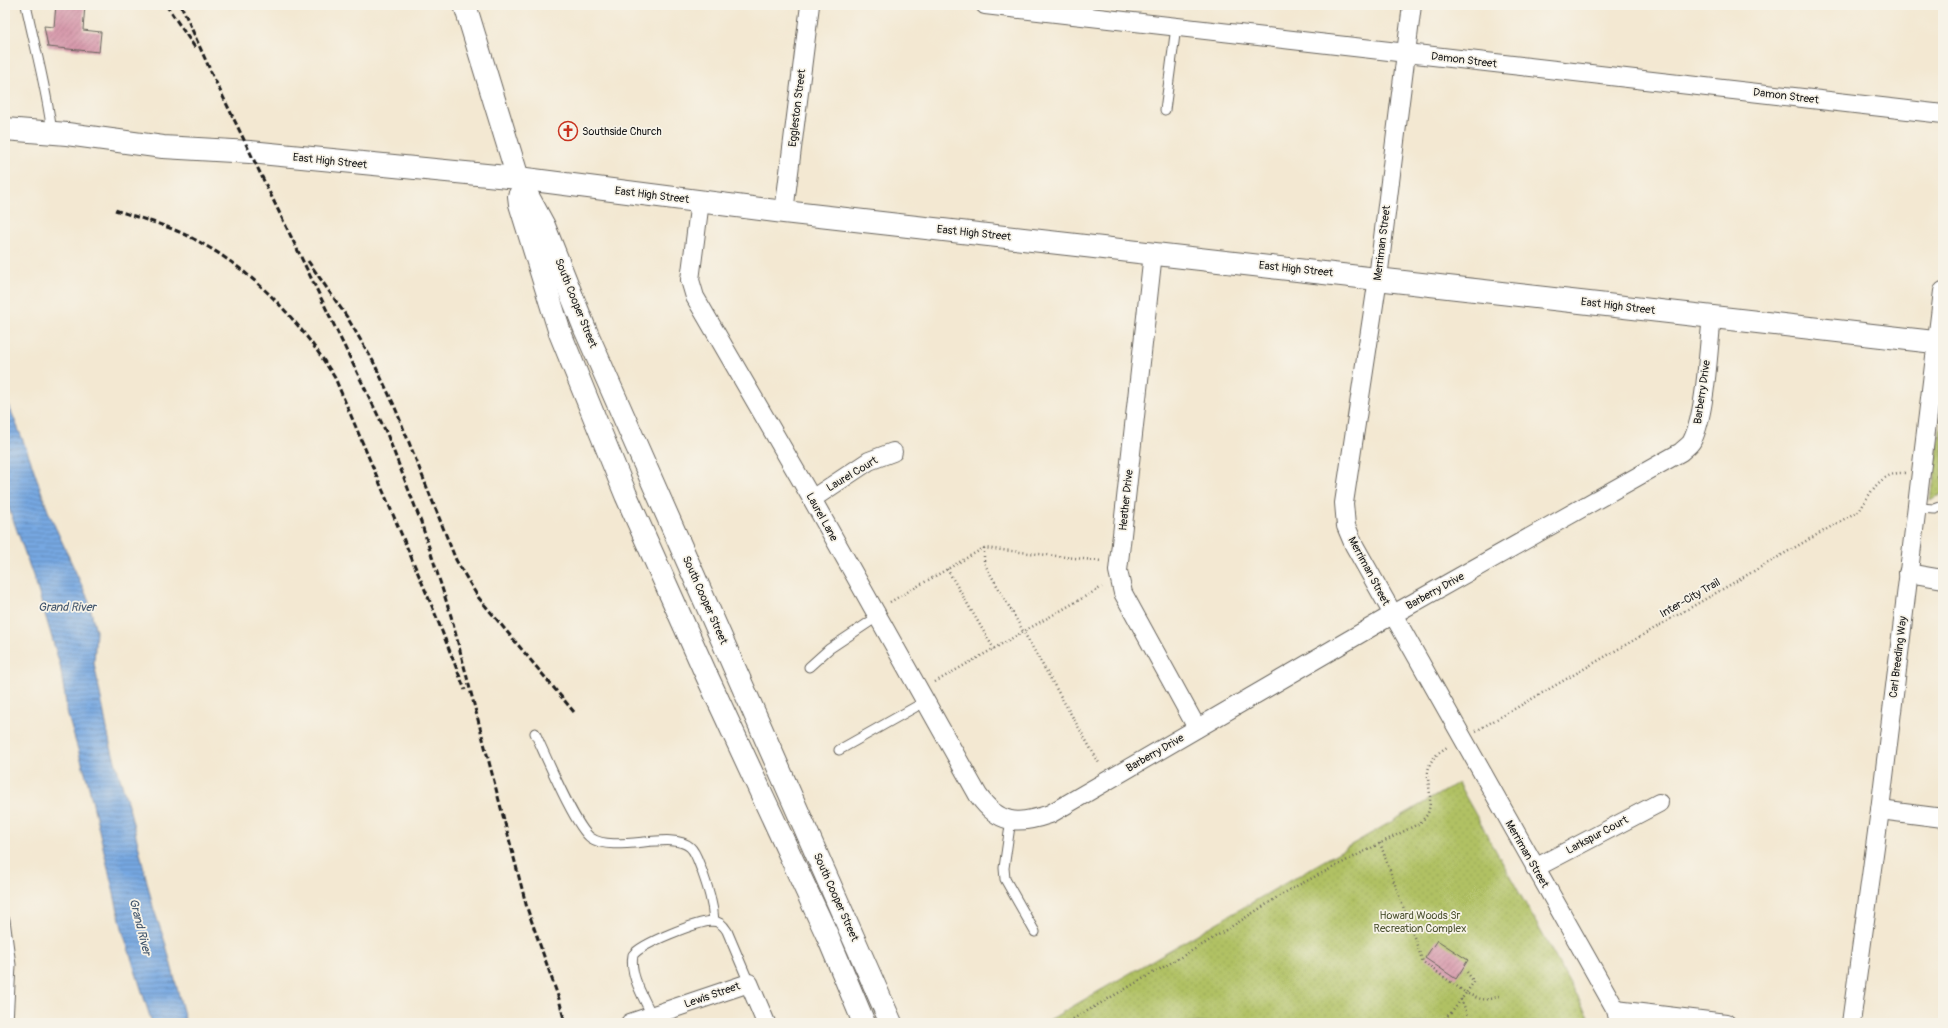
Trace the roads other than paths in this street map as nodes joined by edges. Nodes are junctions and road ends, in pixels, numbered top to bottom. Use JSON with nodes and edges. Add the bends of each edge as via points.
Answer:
{"nodes":[{"id":1,"x":26,"y":5,"type":"edge"},
{"id":2,"x":465,"y":5,"type":"edge"},
{"id":3,"x":810,"y":5,"type":"edge"},
{"id":4,"x":985,"y":5,"type":"edge"},
{"id":5,"x":1412,"y":5,"type":"edge"},
{"id":6,"x":1176,"y":27,"type":"junction"},
{"id":7,"x":1406,"y":53,"type":"junction"},
{"id":8,"x":1165,"y":110,"type":"dead end"},
{"id":9,"x":1943,"y":114,"type":"edge"},
{"id":10,"x":5,"y":129,"type":"edge"},
{"id":11,"x":52,"y":133,"type":"junction"},
{"id":12,"x":518,"y":178,"type":"junction"},
{"id":13,"x":700,"y":201,"type":"junction"},
{"id":14,"x":784,"y":212,"type":"junction"},
{"id":15,"x":1153,"y":253,"type":"junction"},
{"id":16,"x":1378,"y":278,"type":"junction"},
{"id":17,"x":1943,"y":291,"type":"edge"},
{"id":18,"x":1712,"y":316,"type":"junction"},
{"id":19,"x":1940,"y":343,"type":"edge"},
{"id":20,"x":893,"y":452,"type":"dead end"},
{"id":21,"x":812,"y":498,"type":"junction"},
{"id":22,"x":1943,"y":506,"type":"edge"},
{"id":23,"x":1917,"y":508,"type":"junction"},
{"id":24,"x":1908,"y":573,"type":"junction"},
{"id":25,"x":1943,"y":579,"type":"edge"},
{"id":26,"x":1392,"y":615,"type":"junction"},
{"id":27,"x":877,"y":617,"type":"junction"},
{"id":28,"x":809,"y":667,"type":"dead end"},
{"id":29,"x":926,"y":701,"type":"junction"},
{"id":30,"x":1197,"y":728,"type":"junction"},
{"id":31,"x":535,"y":733,"type":"dead end"},
{"id":32,"x":840,"y":750,"type":"dead end"},
{"id":33,"x":1659,"y":803,"type":"dead end"},
{"id":34,"x":1880,"y":810,"type":"junction"},
{"id":35,"x":1006,"y":818,"type":"junction"},
{"id":36,"x":1943,"y":818,"type":"edge"},
{"id":37,"x":1535,"y":868,"type":"junction"},
{"id":38,"x":5,"y":920,"type":"edge"},
{"id":39,"x":714,"y":921,"type":"junction"},
{"id":40,"x":1035,"y":932,"type":"dead end"},
{"id":41,"x":749,"y":983,"type":"junction"},
{"id":42,"x":652,"y":1016,"type":"junction"},
{"id":43,"x":1617,"y":1017,"type":"edge"},
{"id":44,"x":8,"y":1023,"type":"edge"},
{"id":45,"x":630,"y":1023,"type":"edge"},
{"id":46,"x":766,"y":1023,"type":"edge"},
{"id":47,"x":864,"y":1023,"type":"edge"},
{"id":48,"x":891,"y":1023,"type":"edge"},
{"id":49,"x":1726,"y":1023,"type":"edge"},
{"id":50,"x":1851,"y":1023,"type":"edge"}],
"edges":[{"from":1,"to":11,"type":"lane","via":[[47,95]]},
{"from":2,"to":12,"type":"main road","name":"South Cooper Street"},
{"from":3,"to":14,"type":"street","name":"Eggleston Street"},
{"from":4,"to":6,"type":"street","name":"Damon Street"},
{"from":5,"to":7,"type":"street","name":"Merriman Street"},
{"from":6,"to":7,"type":"street","name":"Damon Street"},
{"from":6,"to":8,"type":"lane"},
{"from":7,"to":9,"type":"street","name":"Damon Street"},
{"from":7,"to":16,"type":"street","name":"Merriman Street"},
{"from":10,"to":11,"type":"main road","name":"East High Street"},
{"from":11,"to":12,"type":"main road","name":"East High Street","via":[[163,147],[250,152]]},
{"from":12,"to":13,"type":"main road","name":"East High Street"},
{"from":12,"to":47,"type":"main road","name":"South Cooper Street","via":[[520,204],[560,333],[626,495],[828,938]]},
{"from":12,"to":48,"type":"main road","name":"South Cooper Street","via":[[544,226],[585,329]]},
{"from":13,"to":14,"type":"main road","name":"East High Street"},
{"from":13,"to":21,"type":"street","name":"Laurel Lane","via":[[690,280],[695,297]]},
{"from":14,"to":15,"type":"main road","name":"East High Street"},
{"from":15,"to":16,"type":"main road","name":"East High Street"},
{"from":15,"to":30,"type":"street","name":"Heather Drive","via":[[1118,571],[1123,593]]},
{"from":16,"to":18,"type":"main road","name":"East High Street"},
{"from":16,"to":26,"type":"street","name":"Merriman Street","via":[[1344,503],[1346,526],[1354,545]]},
{"from":17,"to":19,"type":"street","name":"Carl Breeding Way"},
{"from":18,"to":19,"type":"main road","name":"East High Street"},
{"from":18,"to":26,"type":"street","name":"Barberry Drive","via":[[1701,410],[1691,442],[1681,452]]},
{"from":19,"to":23,"type":"street","name":"Carl Breeding Way"},
{"from":20,"to":21,"type":"street","name":"Laurel Court","via":[[869,461]]},
{"from":21,"to":27,"type":"street","name":"Laurel Lane"},
{"from":22,"to":23,"type":"lane","via":[[1935,509]]},
{"from":23,"to":24,"type":"street","name":"Carl Breeding Way"},
{"from":24,"to":25,"type":"street"},
{"from":24,"to":34,"type":"street","name":"Carl Breeding Way"},
{"from":26,"to":30,"type":"street","name":"Barberry Drive"},
{"from":26,"to":37,"type":"street","name":"Merriman Street"},
{"from":27,"to":28,"type":"lane","via":[[829,649]]},
{"from":27,"to":29,"type":"street","name":"Laurel Lane"},
{"from":29,"to":32,"type":"lane"},
{"from":29,"to":35,"type":"street","name":"Laurel Lane","via":[[978,795],[985,805]]},
{"from":30,"to":35,"type":"street","name":"Barberry Drive","via":[[1050,814],[1028,821]]},
{"from":31,"to":39,"type":"lane","via":[[573,812],[591,838],[611,843],[678,841],[690,846],[711,896]]},
{"from":33,"to":37,"type":"street","name":"Larkspur Court"},
{"from":34,"to":36,"type":"street"},
{"from":34,"to":50,"type":"street","name":"Carl Breeding Way"},
{"from":35,"to":40,"type":"lane","via":[[1005,879]]},
{"from":37,"to":43,"type":"street","name":"Merriman Street"},
{"from":38,"to":44,"type":"lane","via":[[11,965]]},
{"from":39,"to":41,"type":"lane","via":[[723,925],[727,931]]},
{"from":39,"to":42,"type":"lane","via":[[692,926],[643,945],[633,955],[634,976]]},
{"from":41,"to":42,"type":"street","name":"Lewis Street"},
{"from":41,"to":46,"type":"street"},
{"from":42,"to":45,"type":"street","name":"Lewis Street"},
{"from":43,"to":49,"type":"street"}]}
